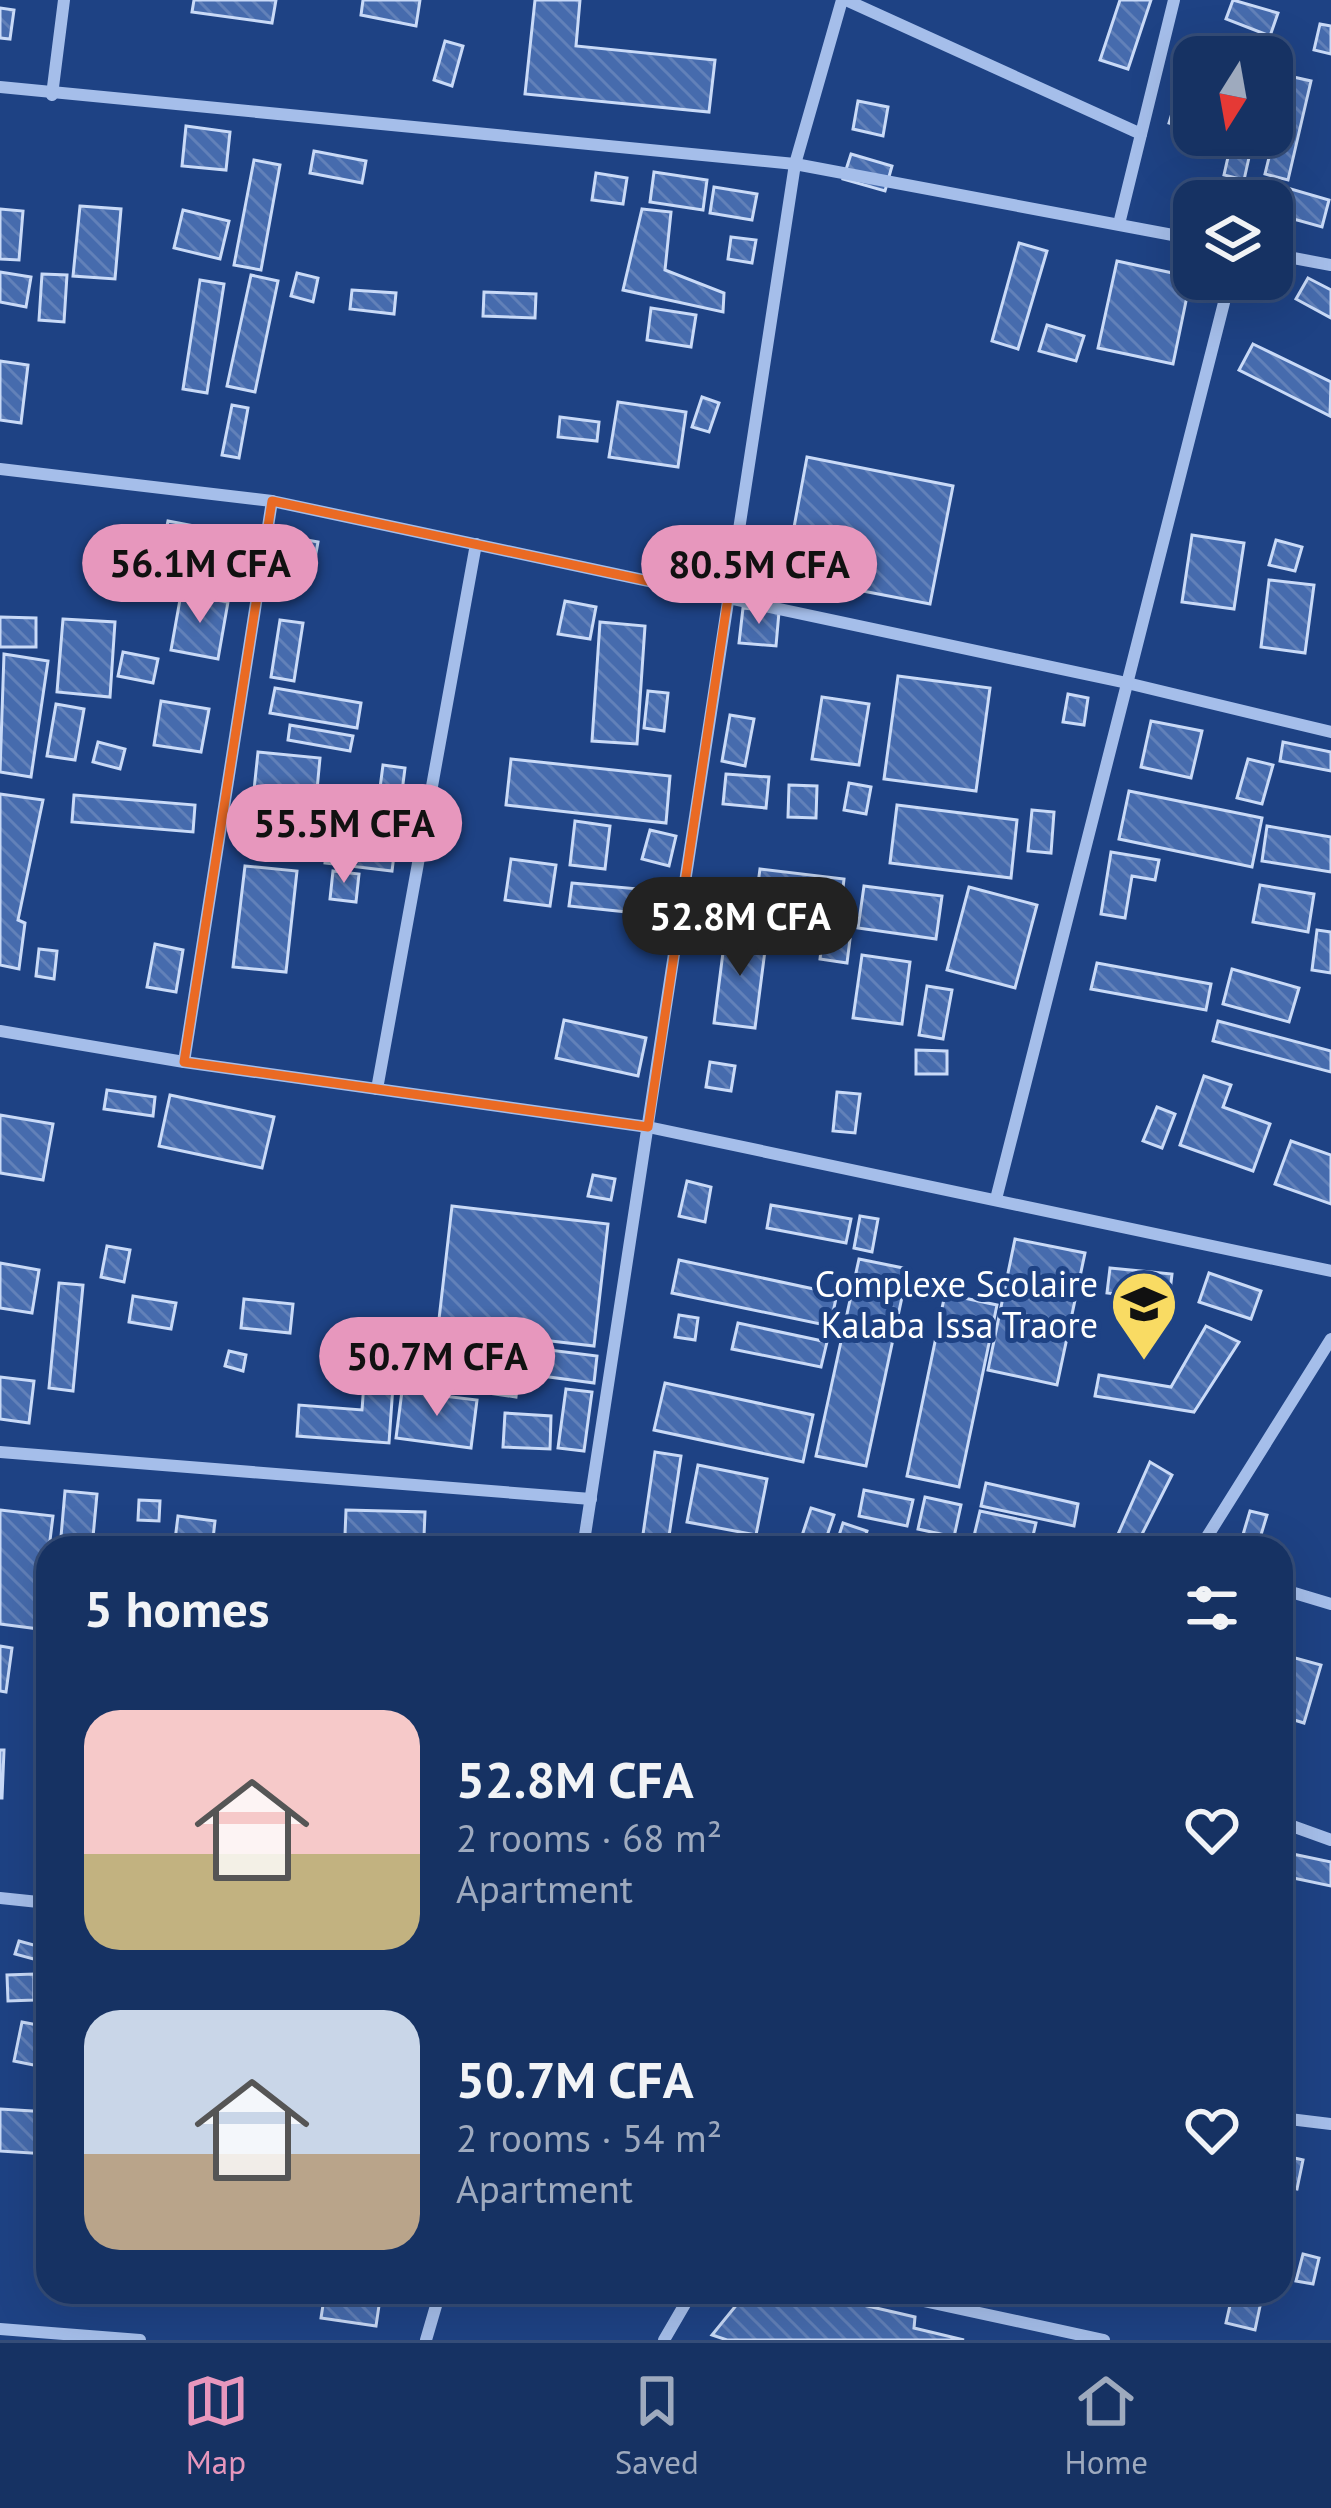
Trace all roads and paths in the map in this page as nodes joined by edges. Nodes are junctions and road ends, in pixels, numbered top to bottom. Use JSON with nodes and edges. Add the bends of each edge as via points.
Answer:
{"nodes":[{"id":1,"x":64,"y":0,"type":"edge"},
{"id":2,"x":844,"y":0,"type":"edge"},
{"id":3,"x":1174,"y":0,"type":"edge"},
{"id":4,"x":0,"y":88,"type":"edge"},
{"id":5,"x":52,"y":94,"type":"junction"},
{"id":6,"x":1141,"y":134,"type":"junction"},
{"id":7,"x":795,"y":164,"type":"junction"},
{"id":8,"x":1119,"y":224,"type":"junction"},
{"id":9,"x":1173,"y":235,"type":"edge"},
{"id":10,"x":1293,"y":258,"type":"edge"},
{"id":11,"x":1331,"y":265,"type":"edge"},
{"id":12,"x":1225,"y":300,"type":"edge"},
{"id":13,"x":0,"y":469,"type":"edge"},
{"id":14,"x":272,"y":501,"type":"junction"},
{"id":15,"x":476,"y":544,"type":"junction"},
{"id":16,"x":728,"y":598,"type":"junction"},
{"id":17,"x":1127,"y":683,"type":"junction"},
{"id":18,"x":1331,"y":732,"type":"edge"},
{"id":19,"x":0,"y":1031,"type":"edge"},
{"id":20,"x":184,"y":1062,"type":"junction"},
{"id":21,"x":377,"y":1089,"type":"junction"},
{"id":22,"x":647,"y":1127,"type":"junction"},
{"id":23,"x":996,"y":1199,"type":"junction"},
{"id":24,"x":1331,"y":1271,"type":"edge"},
{"id":25,"x":1331,"y":1339,"type":"edge"},
{"id":26,"x":0,"y":1453,"type":"edge"},
{"id":27,"x":591,"y":1499,"type":"junction"},
{"id":28,"x":585,"y":1536,"type":"edge"},
{"id":29,"x":1208,"y":1536,"type":"edge"},
{"id":30,"x":1293,"y":1593,"type":"edge"},
{"id":31,"x":1331,"y":1604,"type":"edge"},
{"id":32,"x":1293,"y":1826,"type":"edge"},
{"id":33,"x":1331,"y":1840,"type":"edge"},
{"id":34,"x":0,"y":1898,"type":"edge"},
{"id":35,"x":36,"y":1902,"type":"edge"},
{"id":36,"x":1293,"y":2119,"type":"edge"},
{"id":37,"x":1331,"y":2124,"type":"edge"},
{"id":38,"x":436,"y":2304,"type":"edge"},
{"id":39,"x":685,"y":2304,"type":"edge"},
{"id":40,"x":938,"y":2304,"type":"edge"},
{"id":41,"x":0,"y":2329,"type":"edge"},
{"id":42,"x":140,"y":2340,"type":"edge"},
{"id":43,"x":425,"y":2340,"type":"edge"},
{"id":44,"x":664,"y":2340,"type":"edge"},
{"id":45,"x":1104,"y":2340,"type":"edge"}],
"edges":[{"from":1,"to":5,"type":"street"},
{"from":2,"to":6,"type":"street"},
{"from":2,"to":7,"type":"street"},
{"from":3,"to":6,"type":"street"},
{"from":4,"to":5,"type":"street"},
{"from":5,"to":7,"type":"street"},
{"from":6,"to":8,"type":"street"},
{"from":7,"to":8,"type":"street"},
{"from":7,"to":16,"type":"street"},
{"from":8,"to":9,"type":"street"},
{"from":10,"to":11,"type":"street"},
{"from":12,"to":17,"type":"street"},
{"from":13,"to":14,"type":"street"},
{"from":14,"to":15,"type":"street"},
{"from":14,"to":20,"type":"street"},
{"from":15,"to":16,"type":"street"},
{"from":15,"to":21,"type":"street"},
{"from":16,"to":17,"type":"street"},
{"from":16,"to":22,"type":"street"},
{"from":17,"to":18,"type":"street"},
{"from":17,"to":23,"type":"street"},
{"from":19,"to":20,"type":"street"},
{"from":20,"to":21,"type":"street"},
{"from":21,"to":22,"type":"street"},
{"from":22,"to":23,"type":"street"},
{"from":22,"to":27,"type":"street"},
{"from":23,"to":24,"type":"street"},
{"from":25,"to":29,"type":"street"},
{"from":26,"to":27,"type":"street"},
{"from":27,"to":28,"type":"street"},
{"from":30,"to":31,"type":"street"},
{"from":32,"to":33,"type":"street"},
{"from":34,"to":35,"type":"street"},
{"from":36,"to":37,"type":"street"},
{"from":38,"to":43,"type":"street"},
{"from":39,"to":44,"type":"street"},
{"from":40,"to":45,"type":"street"},
{"from":41,"to":42,"type":"street"}]}
